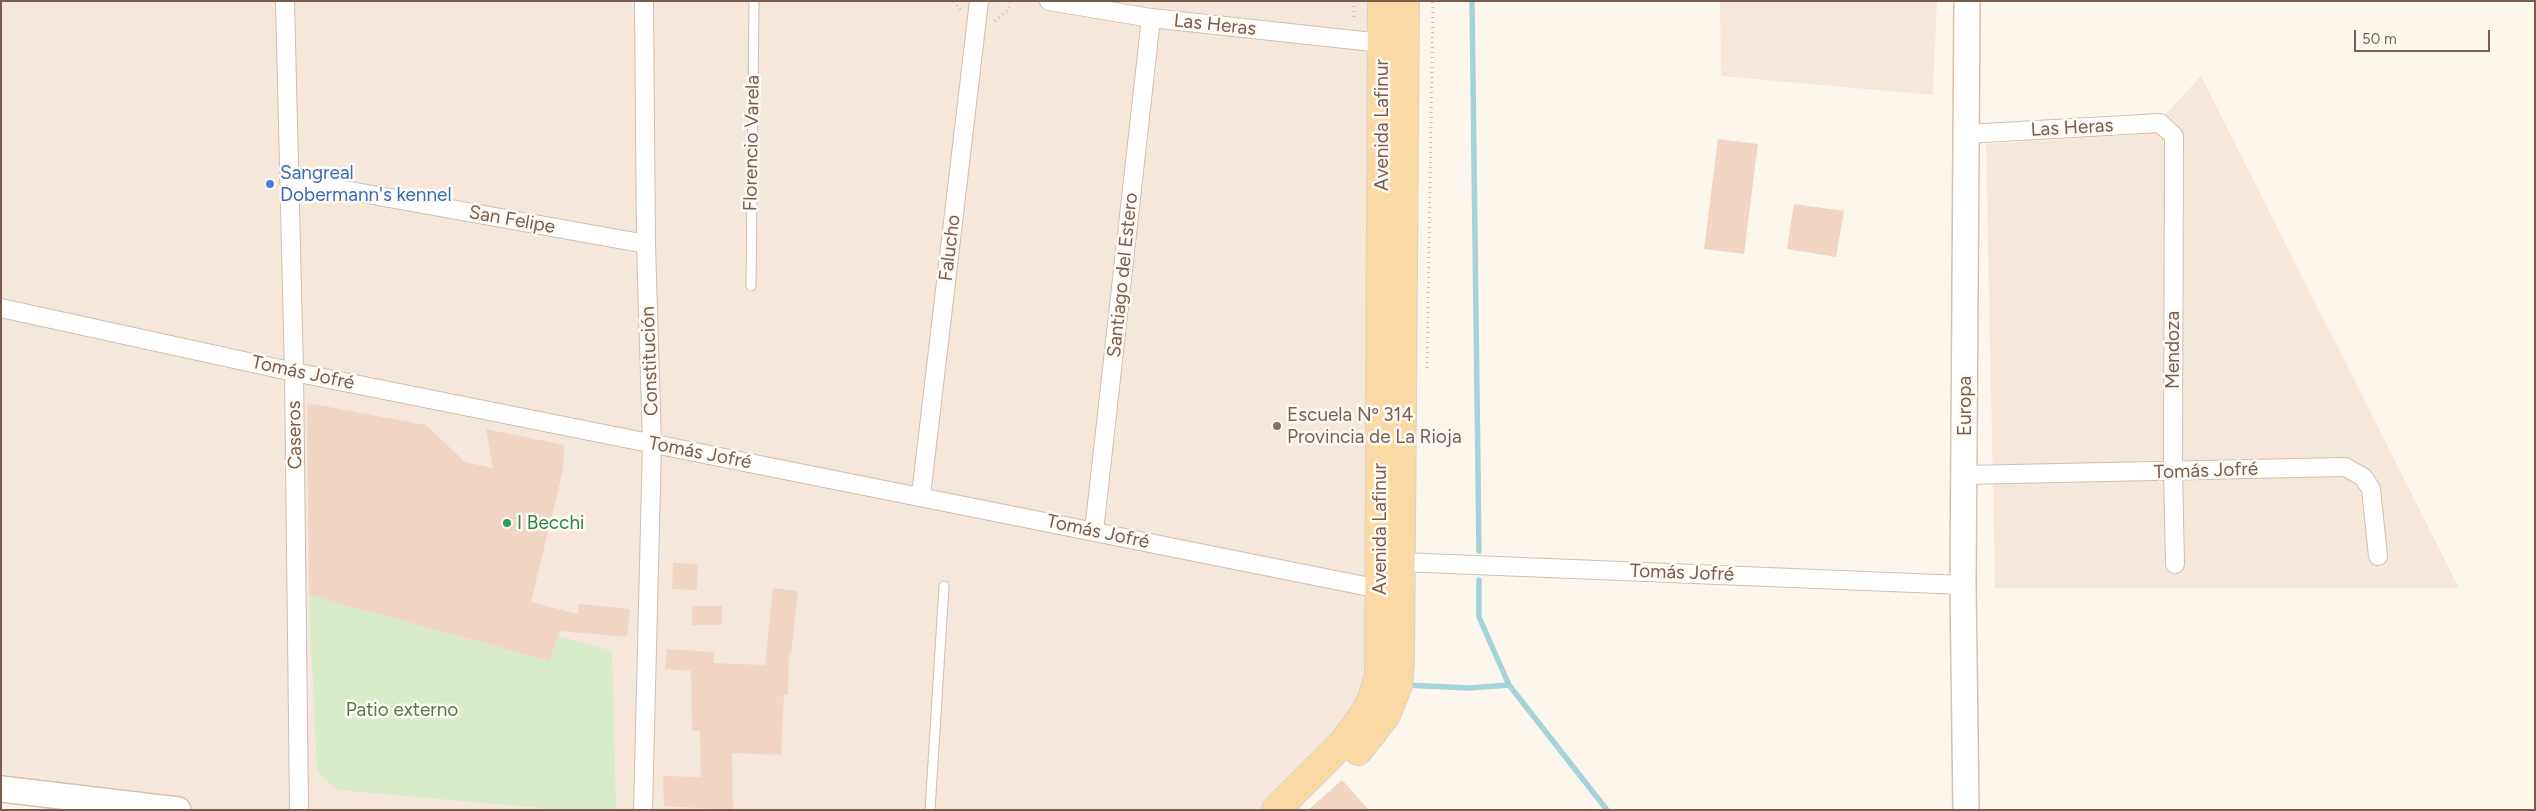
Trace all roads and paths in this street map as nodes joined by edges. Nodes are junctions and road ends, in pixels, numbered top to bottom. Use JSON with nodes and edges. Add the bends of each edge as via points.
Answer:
{"nodes":[{"id":1,"x":285,"y":1,"type":"edge"},
{"id":2,"x":644,"y":1,"type":"edge"},
{"id":3,"x":754,"y":1,"type":"edge"},
{"id":4,"x":978,"y":1,"type":"edge"},
{"id":5,"x":1049,"y":1,"type":"edge"},
{"id":6,"x":1354,"y":1,"type":"edge"},
{"id":7,"x":1382,"y":1,"type":"edge"},
{"id":8,"x":1405,"y":1,"type":"edge"},
{"id":9,"x":1433,"y":1,"type":"edge"},
{"id":10,"x":1967,"y":1,"type":"edge"},
{"id":11,"x":1354,"y":17,"type":"dead end"},
{"id":12,"x":1151,"y":18,"type":"junction"},
{"id":13,"x":1382,"y":43,"type":"junction"},
{"id":14,"x":1966,"y":134,"type":"junction"},
{"id":15,"x":2174,"y":136,"type":"joint"},
{"id":16,"x":289,"y":180,"type":"junction"},
{"id":17,"x":646,"y":244,"type":"junction"},
{"id":18,"x":751,"y":286,"type":"dead end"},
{"id":19,"x":1,"y":308,"type":"edge"},
{"id":20,"x":294,"y":372,"type":"junction"},
{"id":21,"x":1427,"y":376,"type":"dead end"},
{"id":22,"x":652,"y":444,"type":"junction"},
{"id":23,"x":2173,"y":472,"type":"junction"},
{"id":24,"x":1964,"y":475,"type":"junction"},
{"id":25,"x":920,"y":495,"type":"junction"},
{"id":26,"x":1094,"y":531,"type":"junction"},
{"id":27,"x":2378,"y":556,"type":"dead end"},
{"id":28,"x":1401,"y":562,"type":"junction"},
{"id":29,"x":2175,"y":564,"type":"dead end"},
{"id":30,"x":1963,"y":584,"type":"junction"},
{"id":31,"x":944,"y":586,"type":"dead end"},
{"id":32,"x":1390,"y":591,"type":"junction"},
{"id":33,"x":1,"y":789,"type":"edge"},
{"id":34,"x":178,"y":810,"type":"edge"},
{"id":35,"x":299,"y":810,"type":"edge"},
{"id":36,"x":643,"y":810,"type":"edge"},
{"id":37,"x":930,"y":810,"type":"edge"},
{"id":38,"x":1276,"y":810,"type":"edge"},
{"id":39,"x":1301,"y":810,"type":"edge"},
{"id":40,"x":1966,"y":810,"type":"edge"}],
"edges":[{"from":1,"to":16,"type":"street","name":"Caseros"},
{"from":2,"to":17,"type":"street","name":"Constitución"},
{"from":3,"to":18,"type":"lane","name":"Florencio Varela"},
{"from":4,"to":25,"type":"street","name":"Falucho"},
{"from":5,"to":12,"type":"street","name":"Las Heras"},
{"from":6,"to":11,"type":"path"},
{"from":7,"to":13,"type":"main road","name":"Avenida Lafinur"},
{"from":8,"to":28,"type":"main road","name":"Avenida Lafinur"},
{"from":9,"to":21,"type":"path"},
{"from":10,"to":14,"type":"main road","name":"Europa"},
{"from":12,"to":13,"type":"street","name":"Las Heras"},
{"from":12,"to":26,"type":"street","name":"Santiago del Estero"},
{"from":13,"to":32,"type":"main road","name":"Avenida Lafinur"},
{"from":14,"to":15,"type":"street","name":"Las Heras","via":[[2160,123]]},
{"from":14,"to":24,"type":"main road","name":"Europa"},
{"from":15,"to":23,"type":"street","name":"Mendoza"},
{"from":16,"to":17,"type":"street","name":"San Felipe"},
{"from":16,"to":20,"type":"street","name":"Caseros"},
{"from":17,"to":22,"type":"street","name":"Constitución"},
{"from":19,"to":20,"type":"street","name":"Tomás Jofré"},
{"from":20,"to":22,"type":"street","name":"Tomás Jofré"},
{"from":20,"to":35,"type":"street","name":"Caseros"},
{"from":22,"to":25,"type":"street","name":"Tomás Jofré"},
{"from":22,"to":36,"type":"street","name":"Constitución"},
{"from":23,"to":24,"type":"street","name":"Tomás Jofré"},
{"from":23,"to":27,"type":"street","name":"Tomás Jofré","via":[[2345,467],[2363,477],[2371,489]]},
{"from":23,"to":29,"type":"street","name":"Mendoza"},
{"from":24,"to":30,"type":"main road","name":"Europa"},
{"from":25,"to":26,"type":"street","name":"Tomás Jofré"},
{"from":26,"to":32,"type":"street","name":"Tomás Jofré"},
{"from":28,"to":30,"type":"street","name":"Tomás Jofré"},
{"from":28,"to":32,"type":"main road","name":"Avenida Lafinur"},
{"from":30,"to":40,"type":"main road","name":"Europa"},
{"from":31,"to":37,"type":"lane"},
{"from":32,"to":38,"type":"main road","name":"Avenida Lafinur","via":[[1380,676],[1372,699],[1343,744]]},
{"from":32,"to":39,"type":"main road","name":"Avenida Lafinur","via":[[1400,674],[1393,701],[1368,741]]},
{"from":33,"to":34,"type":"main road"}]}
